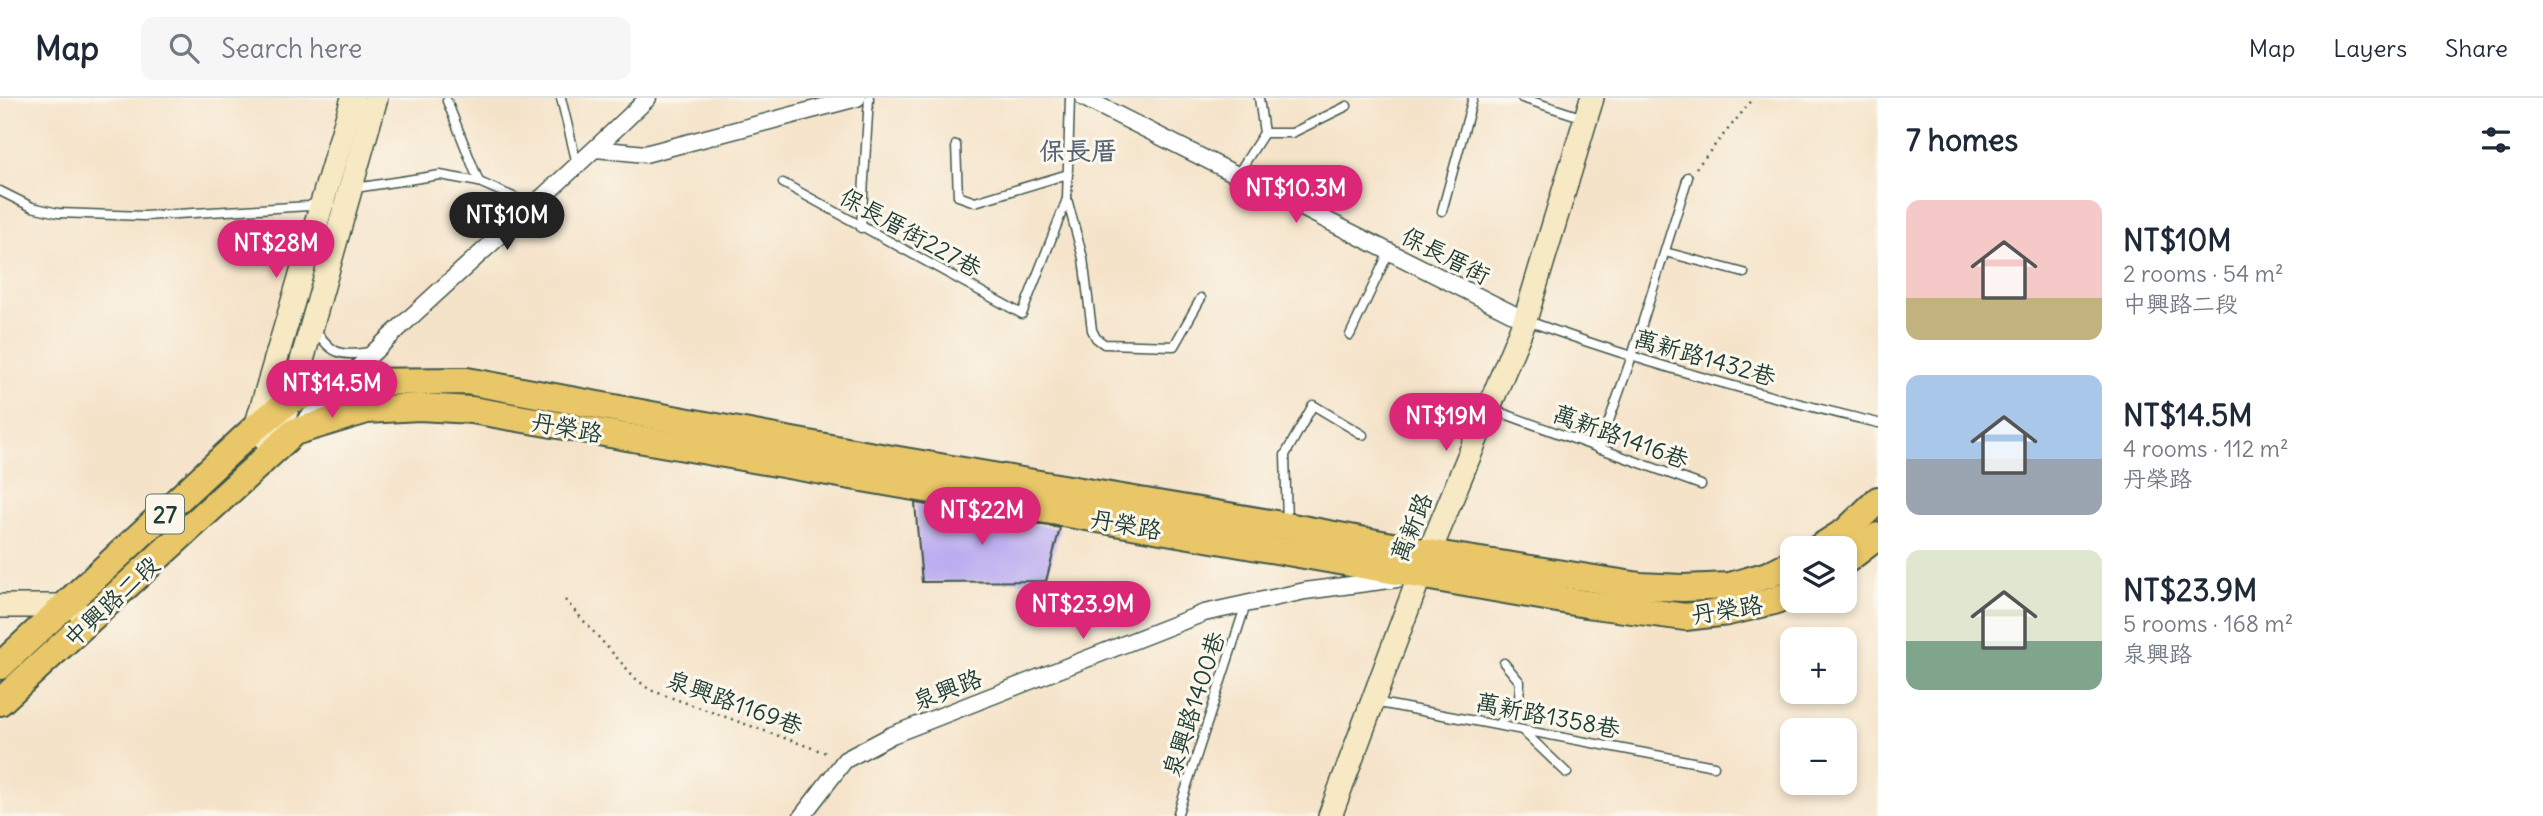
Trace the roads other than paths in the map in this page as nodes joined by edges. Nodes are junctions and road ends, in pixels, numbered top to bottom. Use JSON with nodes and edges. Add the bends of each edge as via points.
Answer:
{"nodes":[{"id":1,"x":353,"y":98,"type":"edge"},
{"id":2,"x":376,"y":98,"type":"edge"},
{"id":3,"x":561,"y":98,"type":"edge"},
{"id":4,"x":648,"y":98,"type":"edge"},
{"id":5,"x":857,"y":98,"type":"edge"},
{"id":6,"x":869,"y":98,"type":"edge"},
{"id":7,"x":1070,"y":98,"type":"edge"},
{"id":8,"x":1084,"y":98,"type":"edge"},
{"id":9,"x":1259,"y":98,"type":"edge"},
{"id":10,"x":1473,"y":98,"type":"edge"},
{"id":11,"x":1522,"y":98,"type":"edge"},
{"id":12,"x":447,"y":101,"type":"dead end"},
{"id":13,"x":1346,"y":106,"type":"dead end"},
{"id":14,"x":1589,"y":108,"type":"edge"},
{"id":15,"x":1264,"y":133,"type":"junction"},
{"id":16,"x":956,"y":145,"type":"dead end"},
{"id":17,"x":596,"y":149,"type":"junction"},
{"id":18,"x":577,"y":164,"type":"junction"},
{"id":19,"x":1068,"y":174,"type":"junction"},
{"id":20,"x":1237,"y":175,"type":"junction"},
{"id":21,"x":1689,"y":177,"type":"road end"},
{"id":22,"x":479,"y":182,"type":"junction"},
{"id":23,"x":783,"y":183,"type":"dead end"},
{"id":24,"x":350,"y":189,"type":"junction"},
{"id":25,"x":0,"y":191,"type":"edge"},
{"id":26,"x":324,"y":197,"type":"junction"},
{"id":27,"x":1067,"y":200,"type":"junction"},
{"id":28,"x":532,"y":205,"type":"junction"},
{"id":29,"x":1442,"y":211,"type":"dead end"},
{"id":30,"x":861,"y":228,"type":"junction"},
{"id":31,"x":1389,"y":252,"type":"junction"},
{"id":32,"x":1665,"y":252,"type":"junction"},
{"id":33,"x":1744,"y":274,"type":"dead end"},
{"id":34,"x":1201,"y":298,"type":"dead end"},
{"id":35,"x":1525,"y":320,"type":"junction"},
{"id":36,"x":312,"y":324,"type":"junction"},
{"id":37,"x":1350,"y":335,"type":"dead end"},
{"id":38,"x":373,"y":351,"type":"junction"},
{"id":39,"x":1632,"y":356,"type":"junction"},
{"id":40,"x":342,"y":382,"type":"junction"},
{"id":41,"x":289,"y":401,"type":"junction"},
{"id":42,"x":1488,"y":408,"type":"junction"},
{"id":43,"x":1878,"y":423,"type":"edge"},
{"id":44,"x":256,"y":427,"type":"junction"},
{"id":45,"x":294,"y":432,"type":"junction"},
{"id":46,"x":1363,"y":435,"type":"dead end"},
{"id":47,"x":274,"y":449,"type":"junction"},
{"id":48,"x":1599,"y":449,"type":"junction"},
{"id":49,"x":862,"y":466,"type":"junction"},
{"id":50,"x":1701,"y":485,"type":"dead end"},
{"id":51,"x":1878,"y":500,"type":"edge"},
{"id":52,"x":1287,"y":526,"type":"junction"},
{"id":53,"x":1838,"y":536,"type":"edge"},
{"id":54,"x":1878,"y":536,"type":"edge"},
{"id":55,"x":1857,"y":552,"type":"edge"},
{"id":56,"x":1424,"y":564,"type":"junction"},
{"id":57,"x":1780,"y":569,"type":"edge"},
{"id":58,"x":1780,"y":598,"type":"edge"},
{"id":59,"x":1246,"y":604,"type":"junction"},
{"id":60,"x":0,"y":606,"type":"edge"},
{"id":61,"x":67,"y":606,"type":"junction"},
{"id":62,"x":98,"y":614,"type":"junction"},
{"id":63,"x":1504,"y":663,"type":"dead end"},
{"id":64,"x":0,"y":666,"type":"edge"},
{"id":65,"x":0,"y":702,"type":"edge"},
{"id":66,"x":1374,"y":702,"type":"junction"},
{"id":67,"x":1498,"y":726,"type":"junction"},
{"id":68,"x":1522,"y":730,"type":"junction"},
{"id":69,"x":1714,"y":766,"type":"dead end"},
{"id":70,"x":1567,"y":773,"type":"dead end"},
{"id":71,"x":802,"y":816,"type":"edge"},
{"id":72,"x":1177,"y":816,"type":"edge"},
{"id":73,"x":1330,"y":816,"type":"edge"}],
"edges":[{"from":1,"to":26,"type":"street"},
{"from":2,"to":24,"type":"street"},
{"from":3,"to":18,"type":"lane"},
{"from":4,"to":17,"type":"street","name":"中興路二段"},
{"from":5,"to":17,"type":"street","via":[[645,154]]},
{"from":6,"to":30,"type":"lane"},
{"from":7,"to":19,"type":"lane"},
{"from":8,"to":20,"type":"street","name":"保長厝街"},
{"from":9,"to":15,"type":"lane"},
{"from":10,"to":29,"type":"lane"},
{"from":11,"to":14,"type":"lane"},
{"from":12,"to":22,"type":"lane"},
{"from":13,"to":15,"type":"lane","via":[[1292,133]]},
{"from":14,"to":35,"type":"street","name":"萬新路"},
{"from":15,"to":20,"type":"lane"},
{"from":16,"to":19,"type":"lane","via":[[958,197],[975,202]]},
{"from":17,"to":18,"type":"street","name":"中興路二段"},
{"from":18,"to":28,"type":"street","name":"中興路二段"},
{"from":19,"to":27,"type":"lane"},
{"from":20,"to":31,"type":"street","name":"保長厝街"},
{"from":21,"to":32,"type":"lane"},
{"from":22,"to":24,"type":"lane","via":[[440,175]]},
{"from":22,"to":28,"type":"lane"},
{"from":23,"to":30,"type":"lane","name":"保長厝街227巷"},
{"from":24,"to":26,"type":"lane"},
{"from":24,"to":36,"type":"street"},
{"from":25,"to":26,"type":"lane","via":[[32,207],[58,213],[144,216],[309,206]]},
{"from":26,"to":44,"type":"street"},
{"from":27,"to":30,"type":"lane","name":"保長厝街227巷","via":[[1022,314]]},
{"from":27,"to":34,"type":"lane","via":[[1083,258],[1092,330],[1104,344],[1174,345]]},
{"from":28,"to":38,"type":"street","name":"中興路二段"},
{"from":31,"to":35,"type":"street","name":"保長厝街"},
{"from":31,"to":37,"type":"lane"},
{"from":32,"to":33,"type":"lane"},
{"from":32,"to":39,"type":"lane"},
{"from":35,"to":39,"type":"lane","name":"萬新路1432巷"},
{"from":35,"to":42,"type":"street","name":"萬新路"},
{"from":36,"to":38,"type":"lane","via":[[340,354]]},
{"from":36,"to":41,"type":"street"},
{"from":38,"to":40,"type":"street","name":"中興路二段"},
{"from":39,"to":43,"type":"lane","name":"萬新路1432巷"},
{"from":39,"to":48,"type":"lane"},
{"from":40,"to":41,"type":"main road","name":"中興路二段","number":"27"},
{"from":40,"to":45,"type":"street","name":"中興路二段"},
{"from":40,"to":49,"type":"main road","name":"丹榮路","number":"27","via":[[467,381]]},
{"from":41,"to":44,"type":"main road","name":"中興路二段","number":"27"},
{"from":41,"to":47,"type":"street"},
{"from":42,"to":48,"type":"lane","name":"萬新路1416巷"},
{"from":42,"to":56,"type":"street","name":"萬新路"},
{"from":44,"to":47,"type":"street"},
{"from":44,"to":61,"type":"main road","name":"中興路二段","number":"27"},
{"from":45,"to":47,"type":"main road","name":"中興路二段","number":"27"},
{"from":45,"to":49,"type":"main road","name":"丹榮路","number":"27","via":[[367,410],[472,410]]},
{"from":46,"to":52,"type":"lane","via":[[1313,405],[1285,455]]},
{"from":47,"to":62,"type":"main road","name":"中興路二段","number":"27"},
{"from":48,"to":50,"type":"lane","name":"萬新路1416巷"},
{"from":49,"to":52,"type":"main road","name":"丹榮路","number":"27"},
{"from":49,"to":56,"type":"main road","name":"丹榮路","number":"27"},
{"from":51,"to":53,"type":"main road"},
{"from":52,"to":56,"type":"main road","name":"丹榮路","number":"27"},
{"from":54,"to":55,"type":"main road"},
{"from":56,"to":57,"type":"main road","name":"丹榮路","number":"27","via":[[1683,588],[1730,586]]},
{"from":56,"to":58,"type":"main road","name":"丹榮路","number":"27","via":[[1586,604],[1685,617]]},
{"from":56,"to":59,"type":"street","name":"泉興路"},
{"from":56,"to":66,"type":"street","name":"萬新路"},
{"from":59,"to":71,"type":"street","name":"泉興路","via":[[1204,614],[892,735],[845,760]]},
{"from":59,"to":72,"type":"lane","name":"泉興路1400巷"},
{"from":60,"to":61,"type":"street"},
{"from":61,"to":62,"type":"street"},
{"from":61,"to":64,"type":"main road","name":"中興路二段","number":"27"},
{"from":62,"to":65,"type":"main road","name":"中興路二段","number":"27"},
{"from":63,"to":67,"type":"lane","via":[[1520,682],[1519,700]]},
{"from":66,"to":67,"type":"lane","name":"萬新路1358巷"},
{"from":66,"to":73,"type":"street","name":"萬新路"},
{"from":67,"to":68,"type":"lane","name":"萬新路1358巷"},
{"from":68,"to":69,"type":"lane","name":"萬新路1358巷"},
{"from":68,"to":70,"type":"lane"}]}
